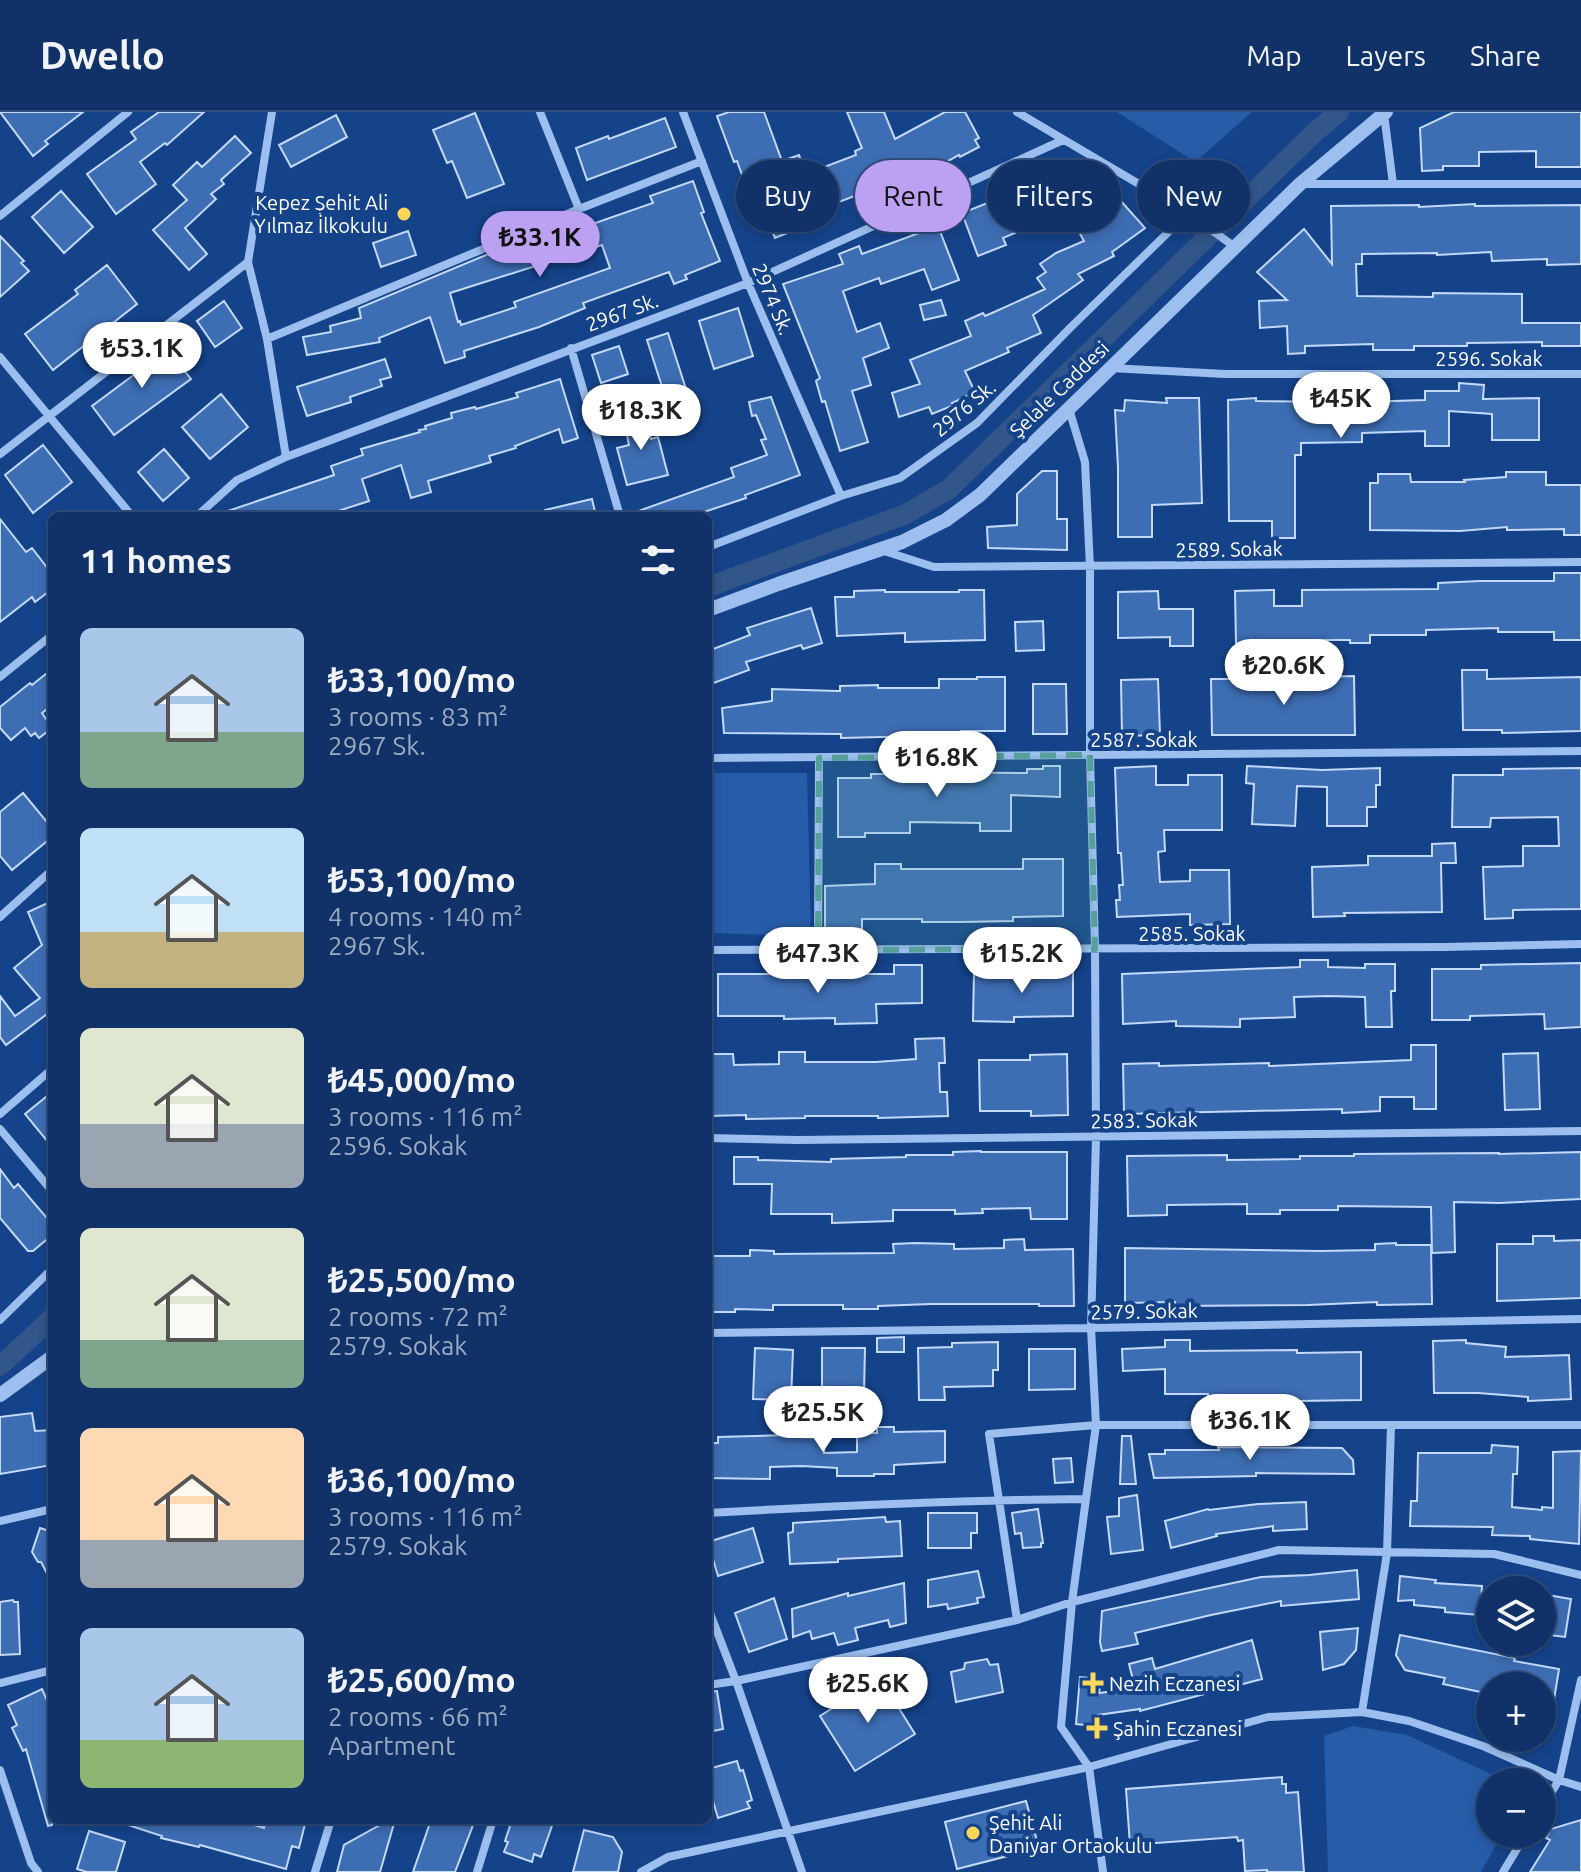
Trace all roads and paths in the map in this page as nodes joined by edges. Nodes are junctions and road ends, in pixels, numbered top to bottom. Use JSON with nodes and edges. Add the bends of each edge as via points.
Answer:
{"nodes":[{"id":1,"x":128,"y":112,"type":"edge"},
{"id":2,"x":272,"y":112,"type":"edge"},
{"id":3,"x":540,"y":112,"type":"edge"},
{"id":4,"x":683,"y":112,"type":"edge"},
{"id":5,"x":1017,"y":112,"type":"edge"},
{"id":6,"x":1385,"y":113,"type":"edge"},
{"id":7,"x":1063,"y":140,"type":"junction"},
{"id":8,"x":702,"y":161,"type":"junction"},
{"id":9,"x":1137,"y":183,"type":"edge"},
{"id":10,"x":1300,"y":184,"type":"junction"},
{"id":11,"x":1393,"y":184,"type":"junction"},
{"id":12,"x":1581,"y":184,"type":"edge"},
{"id":13,"x":579,"y":209,"type":"junction"},
{"id":14,"x":0,"y":216,"type":"edge"},
{"id":15,"x":1169,"y":232,"type":"edge"},
{"id":16,"x":1214,"y":232,"type":"edge"},
{"id":17,"x":1235,"y":247,"type":"junction"},
{"id":18,"x":248,"y":262,"type":"junction"},
{"id":19,"x":748,"y":283,"type":"junction"},
{"id":20,"x":267,"y":339,"type":"junction"},
{"id":21,"x":571,"y":348,"type":"junction"},
{"id":22,"x":0,"y":357,"type":"edge"},
{"id":23,"x":1109,"y":368,"type":"junction"},
{"id":24,"x":1581,"y":374,"type":"edge"},
{"id":25,"x":1069,"y":408,"type":"junction"},
{"id":26,"x":49,"y":415,"type":"junction"},
{"id":27,"x":0,"y":454,"type":"edge"},
{"id":28,"x":286,"y":457,"type":"junction"},
{"id":29,"x":841,"y":496,"type":"junction"},
{"id":30,"x":129,"y":512,"type":"edge"},
{"id":31,"x":201,"y":512,"type":"edge"},
{"id":32,"x":619,"y":512,"type":"edge"},
{"id":33,"x":712,"y":545,"type":"edge"},
{"id":34,"x":880,"y":550,"type":"junction"},
{"id":35,"x":1581,"y":562,"type":"edge"},
{"id":36,"x":1090,"y":567,"type":"junction"},
{"id":37,"x":712,"y":609,"type":"edge"},
{"id":38,"x":48,"y":638,"type":"edge"},
{"id":39,"x":0,"y":677,"type":"edge"},
{"id":40,"x":1581,"y":751,"type":"edge"},
{"id":41,"x":1090,"y":755,"type":"junction"},
{"id":42,"x":712,"y":758,"type":"edge"},
{"id":43,"x":819,"y":758,"type":"junction"},
{"id":44,"x":48,"y":874,"type":"edge"},
{"id":45,"x":0,"y":917,"type":"edge"},
{"id":46,"x":1581,"y":944,"type":"edge"},
{"id":47,"x":1095,"y":949,"type":"junction"},
{"id":48,"x":712,"y":950,"type":"edge"},
{"id":49,"x":818,"y":950,"type":"junction"},
{"id":50,"x":48,"y":1072,"type":"edge"},
{"id":51,"x":0,"y":1114,"type":"edge"},
{"id":52,"x":0,"y":1129,"type":"edge"},
{"id":53,"x":1581,"y":1131,"type":"edge"},
{"id":54,"x":1096,"y":1137,"type":"junction"},
{"id":55,"x":712,"y":1138,"type":"edge"},
{"id":56,"x":48,"y":1186,"type":"edge"},
{"id":57,"x":48,"y":1273,"type":"edge"},
{"id":58,"x":1581,"y":1319,"type":"edge"},
{"id":59,"x":0,"y":1320,"type":"edge"},
{"id":60,"x":1091,"y":1328,"type":"junction"},
{"id":61,"x":712,"y":1333,"type":"edge"},
{"id":62,"x":48,"y":1360,"type":"edge"},
{"id":63,"x":0,"y":1395,"type":"edge"},
{"id":64,"x":1096,"y":1425,"type":"junction"},
{"id":65,"x":1391,"y":1425,"type":"junction"},
{"id":66,"x":1581,"y":1425,"type":"edge"},
{"id":67,"x":1085,"y":1499,"type":"junction"},
{"id":68,"x":998,"y":1500,"type":"junction"},
{"id":69,"x":48,"y":1510,"type":"edge"},
{"id":70,"x":712,"y":1513,"type":"edge"},
{"id":71,"x":0,"y":1521,"type":"edge"},
{"id":72,"x":1387,"y":1553,"type":"junction"},
{"id":73,"x":1581,"y":1575,"type":"edge"},
{"id":74,"x":1072,"y":1602,"type":"junction"},
{"id":75,"x":712,"y":1618,"type":"edge"},
{"id":76,"x":1017,"y":1620,"type":"junction"},
{"id":77,"x":48,"y":1671,"type":"edge"},
{"id":78,"x":1581,"y":1680,"type":"edge"},
{"id":79,"x":736,"y":1681,"type":"junction"},
{"id":80,"x":0,"y":1683,"type":"edge"},
{"id":81,"x":712,"y":1684,"type":"edge"},
{"id":82,"x":1362,"y":1712,"type":"junction"},
{"id":83,"x":1089,"y":1767,"type":"junction"},
{"id":84,"x":0,"y":1770,"type":"edge"},
{"id":85,"x":1559,"y":1780,"type":"junction"},
{"id":86,"x":1556,"y":1785,"type":"edge"},
{"id":87,"x":1581,"y":1787,"type":"edge"},
{"id":88,"x":330,"y":1824,"type":"edge"},
{"id":89,"x":492,"y":1824,"type":"edge"},
{"id":90,"x":789,"y":1830,"type":"junction"},
{"id":91,"x":1518,"y":1848,"type":"edge"},
{"id":92,"x":38,"y":1872,"type":"edge"},
{"id":93,"x":315,"y":1872,"type":"edge"},
{"id":94,"x":477,"y":1872,"type":"edge"},
{"id":95,"x":641,"y":1872,"type":"edge"},
{"id":96,"x":802,"y":1872,"type":"edge"},
{"id":97,"x":1103,"y":1872,"type":"edge"},
{"id":98,"x":1503,"y":1872,"type":"edge"}],
"edges":[{"from":1,"to":14,"type":"street"},
{"from":2,"to":18,"type":"street"},
{"from":3,"to":13,"type":"street"},
{"from":4,"to":8,"type":"street","name":"2974 Sk."},
{"from":5,"to":7,"type":"street"},
{"from":6,"to":10,"type":"street","name":"Şelale Caddesi"},
{"from":6,"to":11,"type":"street"},
{"from":7,"to":9,"type":"street"},
{"from":7,"to":19,"type":"street","name":"2967 Sk."},
{"from":8,"to":13,"type":"street"},
{"from":8,"to":19,"type":"street","name":"2974 Sk."},
{"from":10,"to":11,"type":"street"},
{"from":10,"to":17,"type":"street","name":"Şelale Caddesi"},
{"from":11,"to":12,"type":"street"},
{"from":13,"to":20,"type":"street"},
{"from":15,"to":29,"type":"street","name":"2976 Sk.","via":[[977,423],[900,478]]},
{"from":16,"to":17,"type":"street"},
{"from":17,"to":23,"type":"street","name":"Şelale Caddesi"},
{"from":18,"to":20,"type":"street"},
{"from":18,"to":26,"type":"street"},
{"from":19,"to":21,"type":"street","name":"2967 Sk."},
{"from":19,"to":29,"type":"street","name":"2974 Sk."},
{"from":20,"to":28,"type":"street"},
{"from":21,"to":28,"type":"street","name":"2967 Sk."},
{"from":21,"to":32,"type":"street"},
{"from":22,"to":26,"type":"street"},
{"from":23,"to":24,"type":"street","name":"2596. Sokak","via":[[1225,374]]},
{"from":23,"to":25,"type":"street","name":"Şelale Caddesi"},
{"from":25,"to":34,"type":"street","name":"Şelale Caddesi","via":[[980,495],[946,520]]},
{"from":25,"to":36,"type":"street","via":[[1085,462]]},
{"from":26,"to":27,"type":"street"},
{"from":26,"to":30,"type":"street"},
{"from":28,"to":31,"type":"street","name":"2967 Sk.","via":[[237,480]]},
{"from":29,"to":33,"type":"street","name":"2976 Sk."},
{"from":34,"to":36,"type":"street","name":"2589. Sokak","via":[[934,567]]},
{"from":34,"to":37,"type":"street","name":"Şelale Caddesi"},
{"from":35,"to":36,"type":"street","name":"2589. Sokak"},
{"from":36,"to":41,"type":"street"},
{"from":38,"to":39,"type":"street"},
{"from":40,"to":41,"type":"street","name":"2587. Sokak"},
{"from":41,"to":43,"type":"street","name":"2587. Sokak"},
{"from":41,"to":47,"type":"street"},
{"from":42,"to":43,"type":"street","name":"2587. Sokak"},
{"from":43,"to":49,"type":"street"},
{"from":44,"to":45,"type":"street"},
{"from":46,"to":47,"type":"street","name":"2585. Sokak"},
{"from":47,"to":49,"type":"street","name":"2585. Sokak"},
{"from":47,"to":54,"type":"street"},
{"from":48,"to":49,"type":"street","name":"2585. Sokak"},
{"from":50,"to":51,"type":"street"},
{"from":52,"to":56,"type":"street"},
{"from":53,"to":54,"type":"street","name":"2583. Sokak"},
{"from":54,"to":55,"type":"street","name":"2583. Sokak"},
{"from":54,"to":60,"type":"street"},
{"from":57,"to":59,"type":"street"},
{"from":58,"to":60,"type":"street","name":"2579. Sokak"},
{"from":60,"to":61,"type":"street","name":"2579. Sokak"},
{"from":60,"to":64,"type":"street"},
{"from":62,"to":63,"type":"street"},
{"from":64,"to":65,"type":"street"},
{"from":64,"to":67,"type":"street"},
{"from":64,"to":68,"type":"street","via":[[989,1434]]},
{"from":65,"to":66,"type":"street"},
{"from":65,"to":72,"type":"street"},
{"from":67,"to":68,"type":"street"},
{"from":67,"to":74,"type":"street"},
{"from":68,"to":70,"type":"street"},
{"from":68,"to":76,"type":"street"},
{"from":69,"to":71,"type":"street"},
{"from":72,"to":73,"type":"street","via":[[1494,1554]]},
{"from":72,"to":74,"type":"street","via":[[1279,1550]]},
{"from":72,"to":82,"type":"street"},
{"from":74,"to":76,"type":"street"},
{"from":74,"to":83,"type":"street","via":[[1061,1727]]},
{"from":75,"to":79,"type":"street"},
{"from":76,"to":79,"type":"street"},
{"from":77,"to":80,"type":"street"},
{"from":78,"to":85,"type":"street"},
{"from":79,"to":81,"type":"street"},
{"from":79,"to":90,"type":"street"},
{"from":82,"to":83,"type":"street","via":[[1268,1717]]},
{"from":82,"to":85,"type":"street","via":[[1409,1721],[1483,1746]]},
{"from":83,"to":90,"type":"street"},
{"from":83,"to":97,"type":"street"},
{"from":84,"to":92,"type":"street"},
{"from":85,"to":86,"type":"street"},
{"from":85,"to":87,"type":"street"},
{"from":88,"to":93,"type":"street"},
{"from":89,"to":94,"type":"street"},
{"from":90,"to":95,"type":"street","via":[[668,1857]]},
{"from":90,"to":96,"type":"street"},
{"from":91,"to":98,"type":"street"}]}
